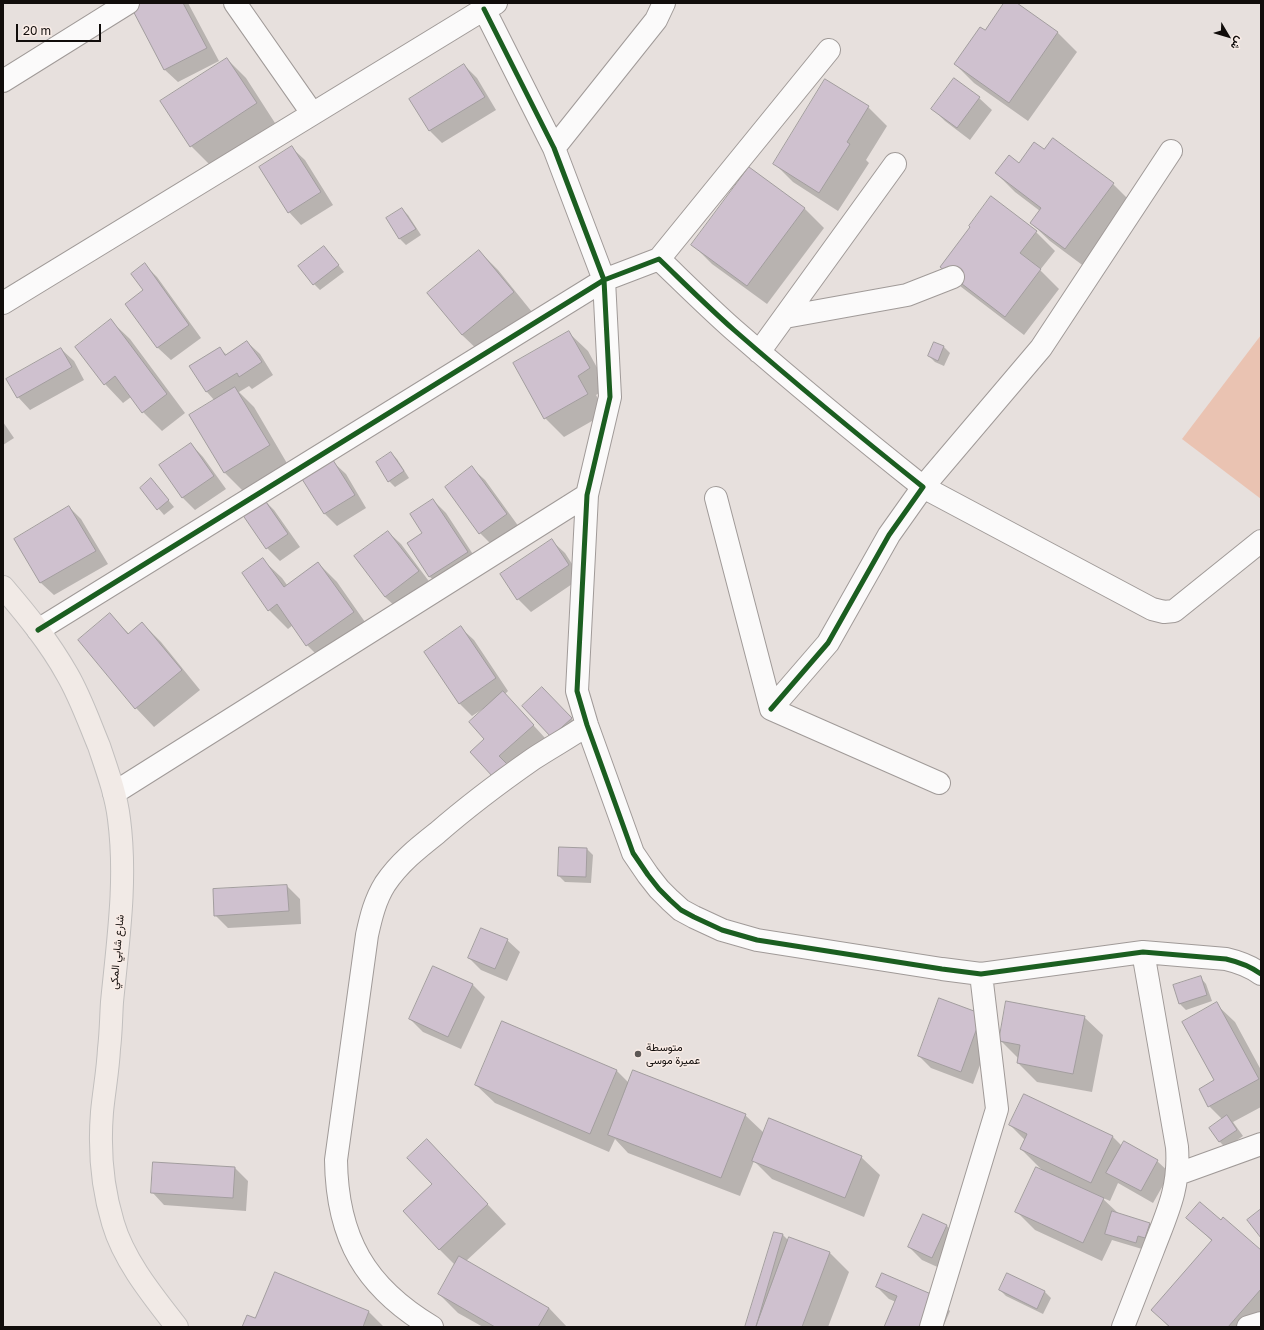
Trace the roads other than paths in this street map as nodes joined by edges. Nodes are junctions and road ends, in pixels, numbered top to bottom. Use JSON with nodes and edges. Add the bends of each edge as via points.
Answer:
{"nodes":[{"id":1,"x":128,"y":3,"type":"edge"},
{"id":2,"x":235,"y":3,"type":"edge"},
{"id":3,"x":664,"y":3,"type":"edge"},
{"id":4,"x":481,"y":7,"type":"edge"},
{"id":5,"x":828,"y":50,"type":"dead end"},
{"id":6,"x":3,"y":81,"type":"edge"},
{"id":7,"x":312,"y":113,"type":"junction"},
{"id":8,"x":554,"y":148,"type":"junction"},
{"id":9,"x":1171,"y":151,"type":"dead end"},
{"id":10,"x":895,"y":164,"type":"dead end"},
{"id":11,"x":659,"y":259,"type":"junction"},
{"id":12,"x":953,"y":277,"type":"dead end"},
{"id":13,"x":604,"y":280,"type":"junction"},
{"id":14,"x":3,"y":303,"type":"edge"},
{"id":15,"x":785,"y":317,"type":"junction"},
{"id":16,"x":760,"y":352,"type":"junction"},
{"id":17,"x":923,"y":487,"type":"junction"},
{"id":18,"x":587,"y":495,"type":"junction"},
{"id":19,"x":716,"y":498,"type":"dead end"},
{"id":20,"x":1261,"y":541,"type":"edge"},
{"id":21,"x":3,"y":588,"type":"edge"},
{"id":22,"x":38,"y":630,"type":"junction"},
{"id":23,"x":771,"y":709,"type":"junction"},
{"id":24,"x":587,"y":725,"type":"junction"},
{"id":25,"x":939,"y":783,"type":"dead end"},
{"id":26,"x":114,"y":793,"type":"junction"},
{"id":27,"x":1143,"y":952,"type":"junction"},
{"id":28,"x":981,"y":974,"type":"junction"},
{"id":29,"x":1261,"y":974,"type":"edge"},
{"id":30,"x":1261,"y":1144,"type":"edge"},
{"id":31,"x":1178,"y":1174,"type":"junction"},
{"id":32,"x":1261,"y":1323,"type":"edge"},
{"id":33,"x":177,"y":1327,"type":"edge"},
{"id":34,"x":432,"y":1327,"type":"edge"},
{"id":35,"x":931,"y":1327,"type":"edge"},
{"id":36,"x":1123,"y":1327,"type":"edge"},
{"id":37,"x":1248,"y":1327,"type":"edge"}],
"edges":[{"from":1,"to":6,"type":"street"},
{"from":2,"to":7,"type":"street"},
{"from":3,"to":8,"type":"street","via":[[656,20]]},
{"from":4,"to":7,"type":"street"},
{"from":4,"to":8,"type":"street"},
{"from":5,"to":11,"type":"street"},
{"from":7,"to":14,"type":"street"},
{"from":8,"to":13,"type":"street"},
{"from":9,"to":17,"type":"street","via":[[1041,348]]},
{"from":10,"to":15,"type":"street"},
{"from":11,"to":13,"type":"street"},
{"from":11,"to":16,"type":"street"},
{"from":12,"to":15,"type":"street","via":[[907,295]]},
{"from":13,"to":18,"type":"street","via":[[610,397]]},
{"from":13,"to":22,"type":"street"},
{"from":15,"to":16,"type":"street"},
{"from":16,"to":17,"type":"street"},
{"from":17,"to":20,"type":"street","via":[[1152,609],[1164,612],[1174,611]]},
{"from":17,"to":23,"type":"street","via":[[889,535],[828,643]]},
{"from":18,"to":24,"type":"street","via":[[576,691]]},
{"from":18,"to":26,"type":"street"},
{"from":19,"to":23,"type":"street"},
{"from":21,"to":22,"type":"main road","name":"شارع شابي المكي"},
{"from":22,"to":26,"type":"main road","name":"شارع شابي المكي","via":[[68,675],[105,763]]},
{"from":23,"to":25,"type":"street"},
{"from":24,"to":28,"type":"street","via":[[634,853],[658,888],[681,910],[708,925],[757,940]]},
{"from":24,"to":34,"type":"street","via":[[496,785],[408,857],[385,884],[371,918],[336,1160],[336,1184],[346,1229],[367,1271],[399,1305]]},
{"from":26,"to":33,"type":"main road","name":"شارع شابي المكي","via":[[119,819],[122,878],[117,967],[102,1114],[101,1155],[104,1187],[113,1224],[126,1252],[142,1281]]},
{"from":27,"to":28,"type":"street"},
{"from":27,"to":29,"type":"street","via":[[1226,959],[1240,962]]},
{"from":27,"to":31,"type":"street","via":[[1177,1147]]},
{"from":28,"to":35,"type":"street","via":[[997,1109]]},
{"from":30,"to":31,"type":"street"},
{"from":31,"to":36,"type":"street","via":[[1167,1214]]},
{"from":32,"to":37,"type":"street"}]}
